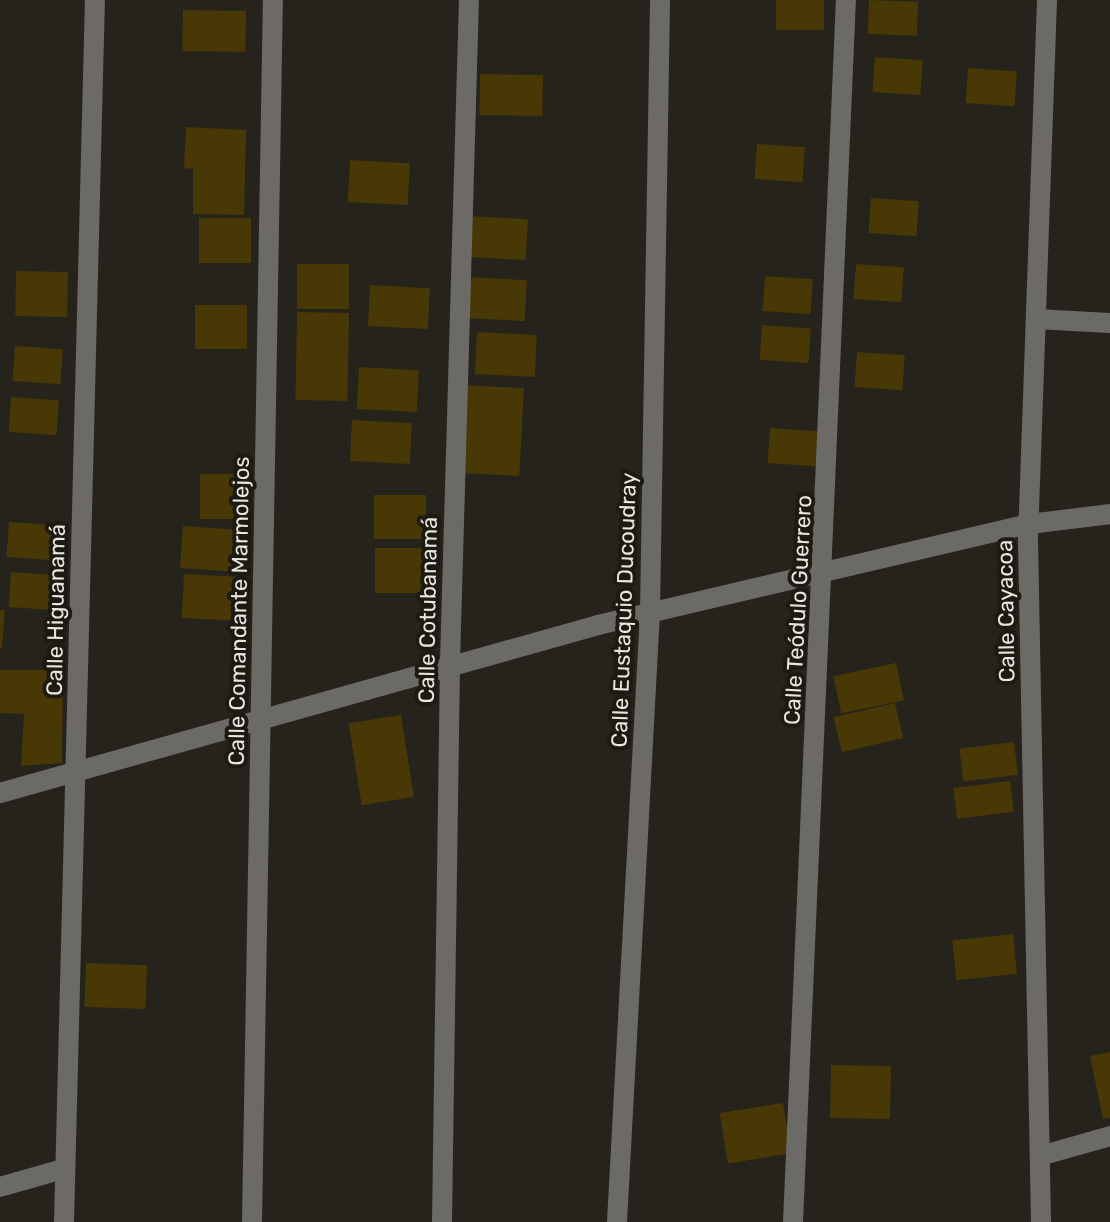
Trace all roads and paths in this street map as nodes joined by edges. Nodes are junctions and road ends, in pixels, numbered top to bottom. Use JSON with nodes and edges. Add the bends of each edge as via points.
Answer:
{"nodes":[{"id":1,"x":95,"y":0,"type":"edge"},
{"id":2,"x":273,"y":0,"type":"edge"},
{"id":3,"x":469,"y":0,"type":"edge"},
{"id":4,"x":660,"y":0,"type":"edge"},
{"id":5,"x":846,"y":0,"type":"edge"},
{"id":6,"x":1047,"y":0,"type":"edge"},
{"id":7,"x":1036,"y":319,"type":"junction"},
{"id":8,"x":1110,"y":323,"type":"edge"},
{"id":9,"x":1110,"y":514,"type":"edge"},
{"id":10,"x":1029,"y":524,"type":"junction"},
{"id":11,"x":825,"y":572,"type":"junction"},
{"id":12,"x":650,"y":612,"type":"junction"},
{"id":13,"x":450,"y":662,"type":"junction"},
{"id":14,"x":261,"y":719,"type":"junction"},
{"id":15,"x":76,"y":772,"type":"junction"},
{"id":16,"x":0,"y":793,"type":"edge"},
{"id":17,"x":1110,"y":1136,"type":"edge"},
{"id":18,"x":1040,"y":1156,"type":"junction"},
{"id":19,"x":63,"y":1169,"type":"junction"},
{"id":20,"x":0,"y":1187,"type":"edge"},
{"id":21,"x":64,"y":1222,"type":"edge"},
{"id":22,"x":252,"y":1222,"type":"edge"},
{"id":23,"x":442,"y":1222,"type":"edge"},
{"id":24,"x":617,"y":1222,"type":"edge"},
{"id":25,"x":793,"y":1222,"type":"edge"},
{"id":26,"x":1041,"y":1222,"type":"edge"}],
"edges":[{"from":1,"to":15,"type":"street","name":"Calle Higuanamá"},
{"from":2,"to":14,"type":"street","name":"Calle Comandante Marmolejos"},
{"from":3,"to":13,"type":"street","name":"Calle Cotubanamá"},
{"from":4,"to":12,"type":"street","name":"Calle Eustaquio Ducoudray"},
{"from":5,"to":11,"type":"street","name":"Calle Teódulo Guerrero"},
{"from":6,"to":7,"type":"street","name":"Calle Cayacoa"},
{"from":7,"to":8,"type":"street"},
{"from":7,"to":10,"type":"street","name":"Calle Cayacoa"},
{"from":9,"to":10,"type":"street"},
{"from":10,"to":11,"type":"street"},
{"from":10,"to":18,"type":"street","name":"Calle Cayacoa"},
{"from":11,"to":12,"type":"street"},
{"from":11,"to":25,"type":"street","name":"Calle Teódulo Guerrero"},
{"from":12,"to":13,"type":"street"},
{"from":12,"to":24,"type":"street","name":"Calle Eustaquio Ducoudray"},
{"from":13,"to":14,"type":"street"},
{"from":13,"to":23,"type":"street","name":"Calle Cotubanamá"},
{"from":14,"to":15,"type":"street"},
{"from":14,"to":22,"type":"street","name":"Calle Comandante Marmolejos"},
{"from":15,"to":16,"type":"street"},
{"from":15,"to":19,"type":"street","name":"Calle Higuanamá"},
{"from":17,"to":18,"type":"street"},
{"from":18,"to":26,"type":"street","name":"Calle Cayacoa"},
{"from":19,"to":20,"type":"street"},
{"from":19,"to":21,"type":"street","name":"Calle Higuanamá"}]}
